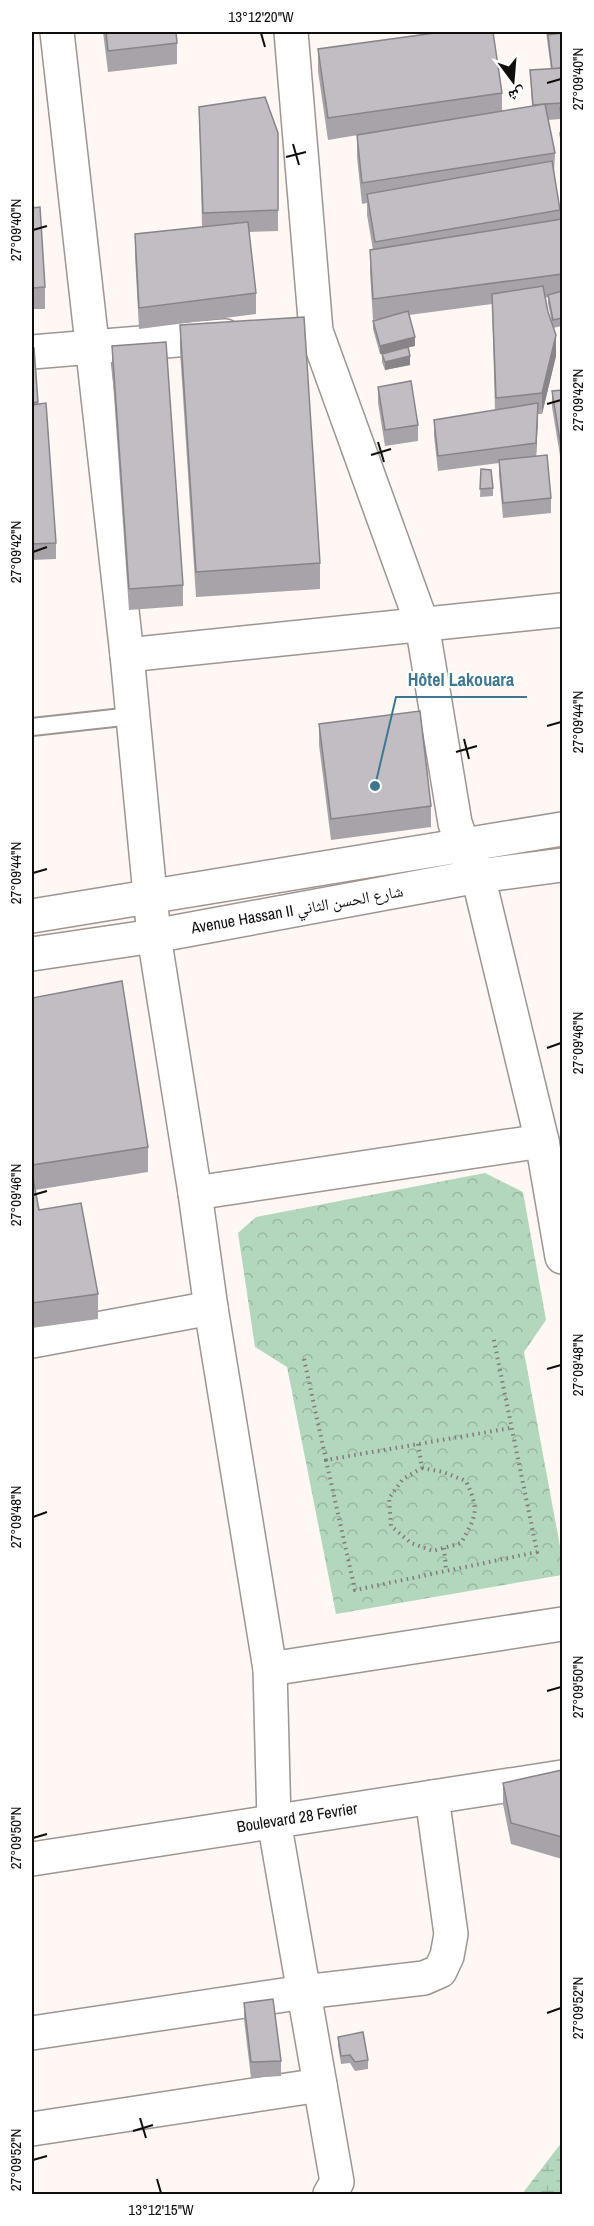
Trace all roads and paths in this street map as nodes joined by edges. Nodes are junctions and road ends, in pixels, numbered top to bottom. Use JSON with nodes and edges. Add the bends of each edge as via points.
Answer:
{"nodes":[{"id":1,"x":57,"y":32,"type":"edge"},
{"id":2,"x":291,"y":32,"type":"edge"},
{"id":3,"x":316,"y":331,"type":"junction"},
{"id":4,"x":284,"y":333,"type":"edge"},
{"id":5,"x":251,"y":334,"type":"edge"},
{"id":6,"x":92,"y":346,"type":"junction"},
{"id":7,"x":32,"y":352,"type":"edge"},
{"id":8,"x":562,"y":610,"type":"edge"},
{"id":9,"x":422,"y":624,"type":"junction"},
{"id":10,"x":127,"y":655,"type":"junction"},
{"id":11,"x":132,"y":716,"type":"junction"},
{"id":12,"x":32,"y":727,"type":"edge"},
{"id":13,"x":562,"y":829,"type":"edge"},
{"id":14,"x":462,"y":846,"type":"junction"},
{"id":15,"x":562,"y":865,"type":"edge"},
{"id":16,"x":478,"y":876,"type":"junction"},
{"id":17,"x":149,"y":897,"type":"junction"},
{"id":18,"x":32,"y":916,"type":"edge"},
{"id":19,"x":154,"y":936,"type":"junction"},
{"id":20,"x":32,"y":954,"type":"edge"},
{"id":21,"x":542,"y":1141,"type":"junction"},
{"id":22,"x":195,"y":1193,"type":"junction"},
{"id":23,"x":562,"y":1257,"type":"edge"},
{"id":24,"x":211,"y":1308,"type":"junction"},
{"id":25,"x":493,"y":1336,"type":"dead end"},
{"id":26,"x":32,"y":1341,"type":"edge"},
{"id":27,"x":304,"y":1359,"type":"dead end"},
{"id":28,"x":511,"y":1428,"type":"junction"},
{"id":29,"x":418,"y":1444,"type":"junction"},
{"id":30,"x":326,"y":1460,"type":"junction"},
{"id":31,"x":422,"y":1468,"type":"junction"},
{"id":32,"x":444,"y":1548,"type":"junction"},
{"id":33,"x":446,"y":1571,"type":"junction"},
{"id":34,"x":562,"y":1624,"type":"edge"},
{"id":35,"x":270,"y":1669,"type":"junction"},
{"id":36,"x":562,"y":1778,"type":"edge"},
{"id":37,"x":432,"y":1797,"type":"junction"},
{"id":38,"x":274,"y":1821,"type":"junction"},
{"id":39,"x":32,"y":1859,"type":"edge"},
{"id":40,"x":304,"y":1992,"type":"junction"},
{"id":41,"x":32,"y":2033,"type":"edge"},
{"id":42,"x":320,"y":2085,"type":"junction"},
{"id":43,"x":32,"y":2129,"type":"edge"},
{"id":44,"x":330,"y":2194,"type":"edge"}],
"edges":[{"from":1,"to":6,"type":"street"},
{"from":2,"to":3,"type":"street"},
{"from":3,"to":4,"type":"street"},
{"from":3,"to":9,"type":"street"},
{"from":5,"to":6,"type":"street"},
{"from":6,"to":7,"type":"street"},
{"from":6,"to":10,"type":"street"},
{"from":8,"to":9,"type":"street"},
{"from":9,"to":10,"type":"street"},
{"from":9,"to":14,"type":"street"},
{"from":10,"to":11,"type":"street"},
{"from":11,"to":12,"type":"lane"},
{"from":11,"to":17,"type":"street"},
{"from":13,"to":14,"type":"street","name":"Avenue Hassan II شارع الحسن الثاني"},
{"from":14,"to":16,"type":"street"},
{"from":14,"to":17,"type":"street","name":"Avenue Hassan II شارع الحسن الثاني"},
{"from":15,"to":16,"type":"street","name":"Avenue Hassan II شارع الحسن الثاني"},
{"from":16,"to":19,"type":"street","name":"Avenue Hassan II شارع الحسن الثاني"},
{"from":16,"to":21,"type":"street"},
{"from":17,"to":18,"type":"street","name":"Avenue Hassan II شارع الحسن الثاني"},
{"from":17,"to":19,"type":"street"},
{"from":19,"to":20,"type":"street","name":"Avenue Hassan II شارع الحسن الثاني"},
{"from":19,"to":22,"type":"street"},
{"from":21,"to":22,"type":"street"},
{"from":21,"to":23,"type":"street"},
{"from":22,"to":24,"type":"street"},
{"from":24,"to":26,"type":"street"},
{"from":24,"to":35,"type":"street"},
{"from":25,"to":28,"type":"path"},
{"from":27,"to":30,"type":"path"},
{"from":28,"to":29,"type":"path"},
{"from":28,"to":33,"type":"path","via":[[537,1552]]},
{"from":29,"to":30,"type":"path"},
{"from":29,"to":31,"type":"path"},
{"from":30,"to":33,"type":"path","via":[[355,1590]]},
{"from":31,"to":32,"type":"path","via":[[466,1481],[474,1497],[475,1517],[461,1543]]},
{"from":31,"to":32,"type":"path","via":[[403,1479],[389,1498],[391,1526],[411,1543],[433,1551]]},
{"from":32,"to":33,"type":"path"},
{"from":34,"to":35,"type":"street"},
{"from":35,"to":38,"type":"street"},
{"from":36,"to":37,"type":"street","name":"Boulevard 28 Fevrier"},
{"from":37,"to":38,"type":"street","name":"Boulevard 28 Fevrier"},
{"from":37,"to":40,"type":"street","via":[[451,1934],[440,1971],[424,1978]]},
{"from":38,"to":39,"type":"street","name":"Boulevard 28 Fevrier"},
{"from":38,"to":40,"type":"street"},
{"from":40,"to":41,"type":"street"},
{"from":40,"to":42,"type":"street"},
{"from":42,"to":43,"type":"street"},
{"from":42,"to":44,"type":"street","via":[[337,2182]]}]}
